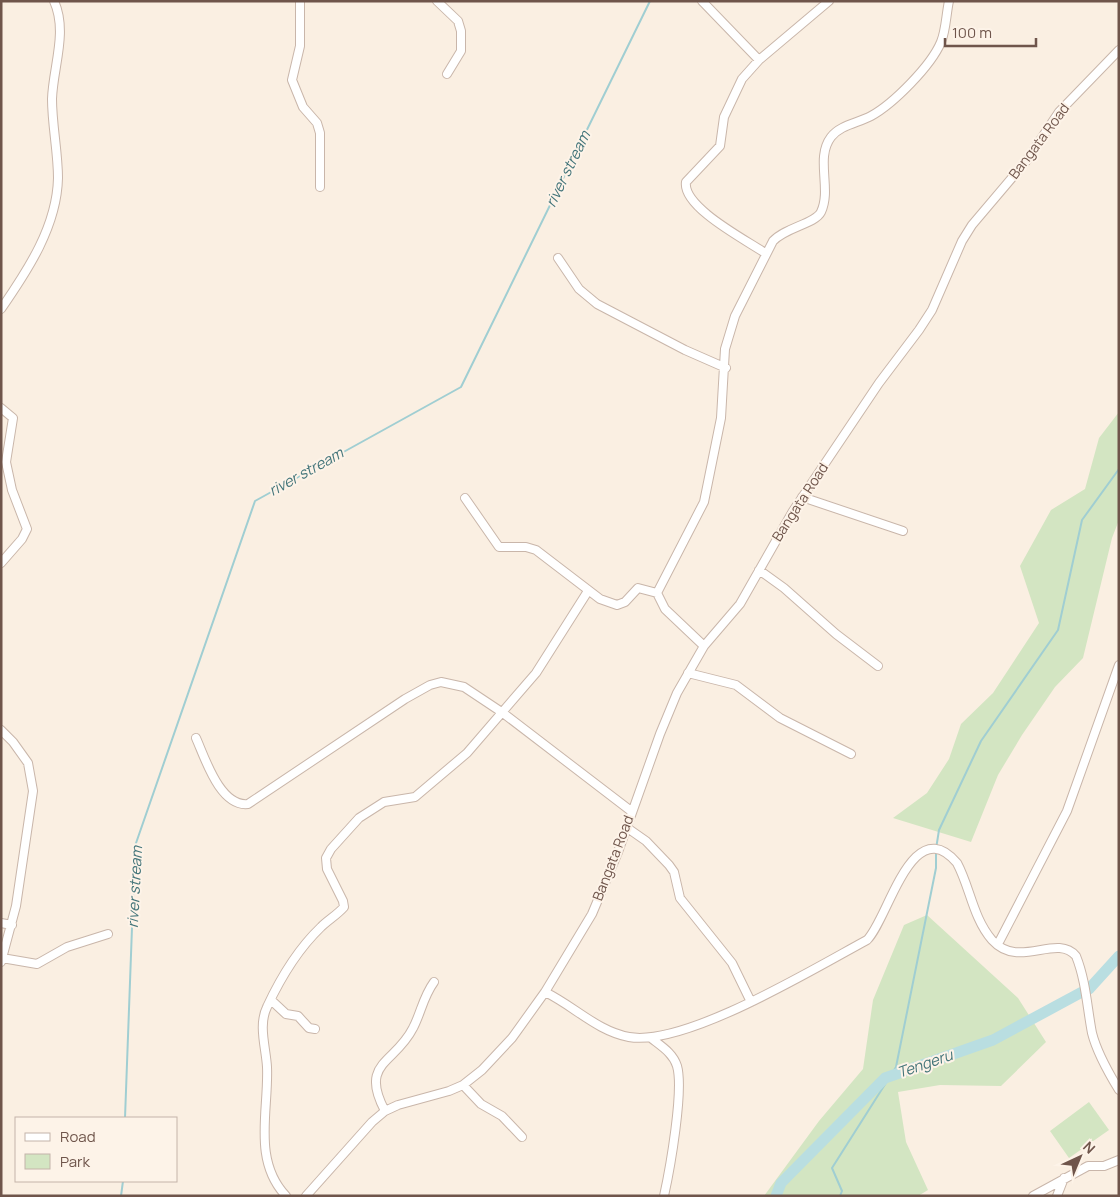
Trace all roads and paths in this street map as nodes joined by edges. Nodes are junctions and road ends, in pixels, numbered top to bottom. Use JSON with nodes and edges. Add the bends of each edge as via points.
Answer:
{"nodes":[{"id":1,"x":54,"y":1,"type":"edge"},
{"id":2,"x":300,"y":1,"type":"edge"},
{"id":3,"x":437,"y":1,"type":"edge"},
{"id":4,"x":702,"y":1,"type":"edge"},
{"id":5,"x":829,"y":1,"type":"edge"},
{"id":6,"x":949,"y":1,"type":"edge"},
{"id":7,"x":1119,"y":50,"type":"edge"},
{"id":8,"x":759,"y":60,"type":"junction"},
{"id":9,"x":447,"y":74,"type":"dead end"},
{"id":10,"x":320,"y":188,"type":"dead end"},
{"id":11,"x":766,"y":253,"type":"junction"},
{"id":12,"x":558,"y":258,"type":"dead end"},
{"id":13,"x":1,"y":308,"type":"edge"},
{"id":14,"x":726,"y":368,"type":"junction"},
{"id":15,"x":1,"y":408,"type":"edge"},
{"id":16,"x":802,"y":497,"type":"junction"},
{"id":17,"x":465,"y":498,"type":"dead end"},
{"id":18,"x":903,"y":531,"type":"dead end"},
{"id":19,"x":1,"y":563,"type":"edge"},
{"id":20,"x":759,"y":570,"type":"junction"},
{"id":21,"x":588,"y":591,"type":"junction"},
{"id":22,"x":656,"y":593,"type":"junction"},
{"id":23,"x":704,"y":646,"type":"junction"},
{"id":24,"x":1119,"y":665,"type":"edge"},
{"id":25,"x":878,"y":666,"type":"dead end"},
{"id":26,"x":688,"y":673,"type":"junction"},
{"id":27,"x":503,"y":713,"type":"junction"},
{"id":28,"x":1,"y":730,"type":"edge"},
{"id":29,"x":196,"y":738,"type":"dead end"},
{"id":30,"x":851,"y":754,"type":"dead end"},
{"id":31,"x":631,"y":811,"type":"junction"},
{"id":32,"x":626,"y":827,"type":"junction"},
{"id":33,"x":1,"y":923,"type":"edge"},
{"id":34,"x":12,"y":925,"type":"junction"},
{"id":35,"x":108,"y":934,"type":"dead end"},
{"id":36,"x":998,"y":944,"type":"junction"},
{"id":37,"x":2,"y":960,"type":"edge"},
{"id":38,"x":434,"y":982,"type":"dead end"},
{"id":39,"x":545,"y":992,"type":"junction"},
{"id":40,"x":271,"y":1000,"type":"junction"},
{"id":41,"x":751,"y":1002,"type":"junction"},
{"id":42,"x":315,"y":1030,"type":"dead end"},
{"id":43,"x":651,"y":1038,"type":"junction"},
{"id":44,"x":463,"y":1084,"type":"junction"},
{"id":45,"x":1119,"y":1090,"type":"edge"},
{"id":46,"x":385,"y":1111,"type":"junction"},
{"id":47,"x":522,"y":1138,"type":"dead end"},
{"id":48,"x":1119,"y":1160,"type":"edge"},
{"id":49,"x":1064,"y":1178,"type":"junction"},
{"id":50,"x":286,"y":1196,"type":"edge"},
{"id":51,"x":306,"y":1196,"type":"edge"},
{"id":52,"x":664,"y":1196,"type":"edge"},
{"id":53,"x":1033,"y":1196,"type":"edge"},
{"id":54,"x":1057,"y":1196,"type":"edge"}],
"edges":[{"from":1,"to":13,"type":"street","via":[[60,23],[52,99],[57,194],[48,230]]},
{"from":2,"to":10,"type":"street","via":[[300,46],[292,80],[302,107],[317,123],[320,133]]},
{"from":3,"to":9,"type":"street","via":[[458,21],[461,31],[461,51]]},
{"from":4,"to":8,"type":"street"},
{"from":5,"to":8,"type":"street"},
{"from":6,"to":11,"type":"street","via":[[941,43],[920,72],[887,107],[841,129],[827,143],[821,212],[812,220],[782,232]]},
{"from":7,"to":16,"type":"street","name":"Bangata Road","via":[[1059,112],[1027,160],[972,225],[926,320]]},
{"from":8,"to":11,"type":"street","via":[[742,79],[728,107],[720,146],[688,178],[686,186],[688,196],[701,210]]},
{"from":11,"to":14,"type":"street","via":[[735,316],[725,349]]},
{"from":12,"to":14,"type":"street","via":[[579,288],[598,304]]},
{"from":14,"to":22,"type":"street","via":[[721,418],[704,502]]},
{"from":15,"to":19,"type":"street","via":[[12,418],[6,462],[12,490],[27,528],[22,539]]},
{"from":16,"to":18,"type":"street"},
{"from":16,"to":20,"type":"street","name":"Bangata Road"},
{"from":17,"to":21,"type":"street","via":[[499,547],[536,550]]},
{"from":20,"to":23,"type":"street","name":"Bangata Road","via":[[740,604]]},
{"from":20,"to":25,"type":"street"},
{"from":21,"to":22,"type":"street","via":[[617,605],[625,602],[638,588]]},
{"from":21,"to":27,"type":"street","via":[[536,673]]},
{"from":22,"to":23,"type":"street","via":[[664,609]]},
{"from":23,"to":26,"type":"street","name":"Bangata Road"},
{"from":24,"to":36,"type":"street","via":[[1066,810]]},
{"from":26,"to":30,"type":"street","via":[[736,686],[780,718]]},
{"from":26,"to":31,"type":"street","name":"Bangata Road","via":[[660,734]]},
{"from":27,"to":29,"type":"street","via":[[457,684],[441,682],[430,685],[257,799],[242,804],[223,792]]},
{"from":27,"to":31,"type":"street"},
{"from":27,"to":40,"type":"street","via":[[432,785],[415,797],[391,800],[374,807],[359,818],[331,849],[326,858],[327,869],[344,907],[310,939]]},
{"from":28,"to":34,"type":"street","via":[[28,764],[33,791]]},
{"from":31,"to":32,"type":"street","name":"Bangata Road"},
{"from":32,"to":39,"type":"street","name":"Bangata Road","via":[[585,928]]},
{"from":32,"to":41,"type":"street","via":[[670,865],[680,898],[732,963]]},
{"from":33,"to":34,"type":"street"},
{"from":34,"to":37,"type":"street"},
{"from":35,"to":37,"type":"street","via":[[67,947],[37,964]]},
{"from":36,"to":41,"type":"street","via":[[985,930],[956,864],[942,852],[926,850],[908,866],[867,940]]},
{"from":36,"to":45,"type":"street","via":[[1015,954],[1061,948],[1076,956],[1085,985],[1093,1035],[1104,1065]]},
{"from":38,"to":46,"type":"street","via":[[425,996],[413,1029],[382,1065],[377,1076],[375,1090]]},
{"from":39,"to":43,"type":"street","via":[[604,1029],[628,1037]]},
{"from":39,"to":44,"type":"street","name":"Bangata Road","via":[[490,1063]]},
{"from":40,"to":42,"type":"street","via":[[286,1014],[298,1016]]},
{"from":40,"to":50,"type":"street","via":[[263,1023],[267,1086],[263,1136],[275,1181]]},
{"from":41,"to":43,"type":"street","via":[[685,1030]]},
{"from":43,"to":52,"type":"street","via":[[673,1057],[679,1080]]},
{"from":44,"to":46,"type":"street","name":"Bangata Road"},
{"from":44,"to":47,"type":"street","via":[[481,1104],[502,1116]]},
{"from":46,"to":51,"type":"street","name":"Bangata Road"},
{"from":48,"to":49,"type":"street","via":[[1104,1166],[1088,1166]]},
{"from":49,"to":53,"type":"street"},
{"from":49,"to":54,"type":"street"}]}
